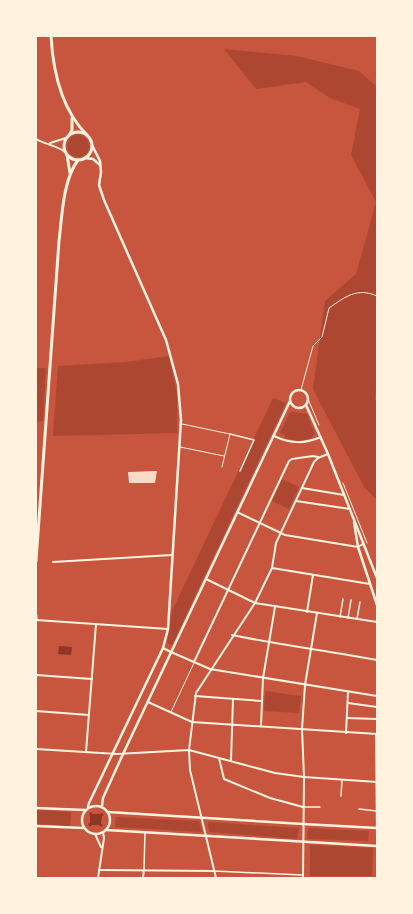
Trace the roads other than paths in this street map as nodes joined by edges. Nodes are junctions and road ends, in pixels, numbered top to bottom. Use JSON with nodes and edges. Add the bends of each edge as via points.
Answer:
{"nodes":[{"id":1,"x":51,"y":36,"type":"edge"},
{"id":2,"x":72,"y":117,"type":"junction"},
{"id":3,"x":70,"y":134,"type":"junction"},
{"id":4,"x":87,"y":135,"type":"junction"},
{"id":5,"x":66,"y":138,"type":"junction"},
{"id":6,"x":36,"y":139,"type":"edge"},
{"id":7,"x":49,"y":143,"type":"junction"},
{"id":8,"x":92,"y":146,"type":"junction"},
{"id":9,"x":66,"y":153,"type":"junction"},
{"id":10,"x":85,"y":158,"type":"junction"},
{"id":11,"x":78,"y":160,"type":"junction"},
{"id":12,"x":100,"y":167,"type":"junction"},
{"id":13,"x":70,"y":174,"type":"junction"},
{"id":14,"x":290,"y":401,"type":"junction"},
{"id":15,"x":306,"y":405,"type":"junction"},
{"id":16,"x":293,"y":406,"type":"junction"},
{"id":17,"x":287,"y":407,"type":"junction"},
{"id":18,"x":181,"y":424,"type":"junction"},
{"id":19,"x":230,"y":434,"type":"junction"},
{"id":20,"x":274,"y":436,"type":"junction"},
{"id":21,"x":321,"y":438,"type":"junction"},
{"id":22,"x":179,"y":446,"type":"junction"},
{"id":23,"x":328,"y":454,"type":"junction"},
{"id":24,"x":224,"y":456,"type":"junction"},
{"id":25,"x":318,"y":458,"type":"junction"},
{"id":26,"x":222,"y":467,"type":"dead end"},
{"id":27,"x":240,"y":471,"type":"dead end"},
{"id":28,"x":302,"y":488,"type":"junction"},
{"id":29,"x":344,"y":495,"type":"junction"},
{"id":30,"x":296,"y":501,"type":"junction"},
{"id":31,"x":350,"y":509,"type":"junction"},
{"id":32,"x":237,"y":512,"type":"junction"},
{"id":33,"x":353,"y":518,"type":"junction"},
{"id":34,"x":260,"y":523,"type":"junction"},
{"id":35,"x":281,"y":533,"type":"junction"},
{"id":36,"x":364,"y":543,"type":"junction"},
{"id":37,"x":358,"y":547,"type":"junction"},
{"id":38,"x":172,"y":555,"type":"junction"},
{"id":39,"x":36,"y":561,"type":"edge"},
{"id":40,"x":53,"y":562,"type":"dead end"},
{"id":41,"x":272,"y":568,"type":"junction"},
{"id":42,"x":313,"y":575,"type":"junction"},
{"id":43,"x":377,"y":578,"type":"edge"},
{"id":44,"x":206,"y":579,"type":"junction"},
{"id":45,"x":370,"y":584,"type":"junction"},
{"id":46,"x":229,"y":590,"type":"junction"},
{"id":47,"x":343,"y":599,"type":"dead end"},
{"id":48,"x":351,"y":600,"type":"dead end"},
{"id":49,"x":360,"y":602,"type":"dead end"},
{"id":50,"x":255,"y":603,"type":"junction"},
{"id":51,"x":377,"y":605,"type":"edge"},
{"id":52,"x":275,"y":606,"type":"junction"},
{"id":53,"x":307,"y":612,"type":"junction"},
{"id":54,"x":317,"y":613,"type":"junction"},
{"id":55,"x":36,"y":616,"type":"edge"},
{"id":56,"x":340,"y":617,"type":"junction"},
{"id":57,"x":348,"y":618,"type":"junction"},
{"id":58,"x":357,"y":619,"type":"junction"},
{"id":59,"x":36,"y":620,"type":"edge"},
{"id":60,"x":377,"y":622,"type":"edge"},
{"id":61,"x":96,"y":624,"type":"junction"},
{"id":62,"x":168,"y":629,"type":"junction"},
{"id":63,"x":232,"y":635,"type":"junction"},
{"id":64,"x":270,"y":643,"type":"junction"},
{"id":65,"x":163,"y":648,"type":"junction"},
{"id":66,"x":311,"y":648,"type":"junction"},
{"id":67,"x":171,"y":652,"type":"junction"},
{"id":68,"x":377,"y":660,"type":"edge"},
{"id":69,"x":194,"y":662,"type":"junction"},
{"id":70,"x":210,"y":669,"type":"junction"},
{"id":71,"x":36,"y":675,"type":"edge"},
{"id":72,"x":263,"y":678,"type":"junction"},
{"id":73,"x":92,"y":679,"type":"junction"},
{"id":74,"x":305,"y":685,"type":"junction"},
{"id":75,"x":348,"y":692,"type":"junction"},
{"id":76,"x":195,"y":696,"type":"junction"},
{"id":77,"x":377,"y":696,"type":"edge"},
{"id":78,"x":233,"y":699,"type":"junction"},
{"id":79,"x":262,"y":701,"type":"junction"},
{"id":80,"x":148,"y":702,"type":"junction"},
{"id":81,"x":348,"y":703,"type":"junction"},
{"id":82,"x":377,"y":707,"type":"edge"},
{"id":83,"x":36,"y":711,"type":"edge"},
{"id":84,"x":171,"y":713,"type":"junction"},
{"id":85,"x":89,"y":715,"type":"junction"},
{"id":86,"x":347,"y":718,"type":"junction"},
{"id":87,"x":377,"y":719,"type":"edge"},
{"id":88,"x":192,"y":722,"type":"junction"},
{"id":89,"x":232,"y":725,"type":"junction"},
{"id":90,"x":261,"y":726,"type":"junction"},
{"id":91,"x":302,"y":729,"type":"junction"},
{"id":92,"x":346,"y":733,"type":"junction"},
{"id":93,"x":376,"y":734,"type":"edge"},
{"id":94,"x":36,"y":749,"type":"edge"},
{"id":95,"x":190,"y":750,"type":"junction"},
{"id":96,"x":86,"y":752,"type":"junction"},
{"id":97,"x":112,"y":754,"type":"junction"},
{"id":98,"x":123,"y":754,"type":"junction"},
{"id":99,"x":219,"y":758,"type":"junction"},
{"id":100,"x":231,"y":760,"type":"junction"},
{"id":101,"x":376,"y":769,"type":"edge"},
{"id":102,"x":304,"y":778,"type":"junction"},
{"id":103,"x":342,"y":780,"type":"junction"},
{"id":104,"x":376,"y":782,"type":"edge"},
{"id":105,"x":341,"y":796,"type":"dead end"},
{"id":106,"x":102,"y":806,"type":"junction"},
{"id":107,"x":88,"y":807,"type":"junction"},
{"id":108,"x":303,"y":807,"type":"junction"},
{"id":109,"x":320,"y":807,"type":"dead end"},
{"id":110,"x":36,"y":808,"type":"edge"},
{"id":111,"x":85,"y":810,"type":"junction"},
{"id":112,"x":359,"y":810,"type":"dead end"},
{"id":113,"x":377,"y":811,"type":"edge"},
{"id":114,"x":108,"y":812,"type":"junction"},
{"id":115,"x":202,"y":818,"type":"junction"},
{"id":116,"x":303,"y":824,"type":"junction"},
{"id":117,"x":36,"y":826,"type":"edge"},
{"id":118,"x":84,"y":828,"type":"junction"},
{"id":119,"x":377,"y":828,"type":"edge"},
{"id":120,"x":106,"y":830,"type":"junction"},
{"id":121,"x":103,"y":832,"type":"junction"},
{"id":122,"x":145,"y":832,"type":"junction"},
{"id":123,"x":95,"y":834,"type":"junction"},
{"id":124,"x":206,"y":836,"type":"junction"},
{"id":125,"x":377,"y":839,"type":"edge"},
{"id":126,"x":304,"y":842,"type":"junction"},
{"id":127,"x":377,"y":846,"type":"edge"},
{"id":128,"x":102,"y":848,"type":"junction"},
{"id":129,"x":99,"y":870,"type":"junction"},
{"id":130,"x":144,"y":870,"type":"junction"},
{"id":131,"x":214,"y":871,"type":"junction"},
{"id":132,"x":303,"y":877,"type":"edge"},
{"id":133,"x":98,"y":878,"type":"edge"},
{"id":134,"x":143,"y":878,"type":"edge"},
{"id":135,"x":216,"y":878,"type":"edge"}],
"edges":[{"from":1,"to":2,"type":"main road","via":[[57,80]]},
{"from":2,"to":3,"type":"main road"},
{"from":2,"to":4,"type":"main road"},
{"from":3,"to":4,"type":"main road","via":[[77,132]]},
{"from":3,"to":5,"type":"main road"},
{"from":4,"to":8,"type":"main road","via":[[92,141]]},
{"from":5,"to":7,"type":"street"},
{"from":5,"to":9,"type":"main road"},
{"from":6,"to":7,"type":"street"},
{"from":7,"to":9,"type":"street"},
{"from":8,"to":10,"type":"main road","via":[[91,153]]},
{"from":8,"to":12,"type":"street","via":[[99,158]]},
{"from":9,"to":11,"type":"main road"},
{"from":9,"to":13,"type":"main road"},
{"from":10,"to":11,"type":"main road"},
{"from":10,"to":12,"type":"street","via":[[96,161]]},
{"from":11,"to":13,"type":"main road"},
{"from":12,"to":18,"type":"street","via":[[99,185],[104,200],[166,340],[178,384]]},
{"from":13,"to":39,"type":"main road","via":[[59,241]]},
{"from":14,"to":15,"type":"street","via":[[292,393],[301,390],[308,396]]},
{"from":14,"to":16,"type":"street"},
{"from":14,"to":17,"type":"street"},
{"from":15,"to":16,"type":"street","via":[[298,408]]},
{"from":15,"to":21,"type":"street"},
{"from":16,"to":17,"type":"street"},
{"from":17,"to":20,"type":"street"},
{"from":18,"to":19,"type":"lane"},
{"from":18,"to":22,"type":"street"},
{"from":19,"to":24,"type":"lane"},
{"from":19,"to":27,"type":"street","via":[[254,440]]},
{"from":20,"to":21,"type":"street","via":[[297,443]]},
{"from":20,"to":32,"type":"street"},
{"from":21,"to":23,"type":"street"},
{"from":22,"to":24,"type":"lane"},
{"from":22,"to":38,"type":"street"},
{"from":23,"to":25,"type":"street"},
{"from":23,"to":29,"type":"street"},
{"from":24,"to":26,"type":"lane"},
{"from":25,"to":28,"type":"street"},
{"from":25,"to":34,"type":"street","via":[[313,456],[290,459]]},
{"from":28,"to":29,"type":"street"},
{"from":28,"to":30,"type":"street"},
{"from":29,"to":31,"type":"street"},
{"from":30,"to":31,"type":"street"},
{"from":30,"to":35,"type":"street"},
{"from":31,"to":33,"type":"street"},
{"from":32,"to":34,"type":"street"},
{"from":32,"to":44,"type":"street"},
{"from":33,"to":36,"type":"street"},
{"from":33,"to":37,"type":"street"},
{"from":34,"to":35,"type":"street"},
{"from":34,"to":46,"type":"street"},
{"from":35,"to":37,"type":"street"},
{"from":35,"to":41,"type":"street","via":[[276,542]]},
{"from":36,"to":37,"type":"street"},
{"from":36,"to":43,"type":"street"},
{"from":37,"to":45,"type":"street"},
{"from":38,"to":40,"type":"street"},
{"from":38,"to":62,"type":"street"},
{"from":41,"to":42,"type":"street"},
{"from":41,"to":50,"type":"street"},
{"from":42,"to":45,"type":"street"},
{"from":42,"to":53,"type":"street"},
{"from":44,"to":46,"type":"street"},
{"from":44,"to":67,"type":"street"},
{"from":45,"to":51,"type":"street"},
{"from":46,"to":50,"type":"street"},
{"from":46,"to":69,"type":"street"},
{"from":47,"to":56,"type":"street"},
{"from":48,"to":57,"type":"street"},
{"from":49,"to":58,"type":"street"},
{"from":50,"to":52,"type":"street"},
{"from":50,"to":63,"type":"street"},
{"from":52,"to":53,"type":"street"},
{"from":52,"to":64,"type":"street"},
{"from":53,"to":54,"type":"street"},
{"from":54,"to":56,"type":"street"},
{"from":54,"to":66,"type":"street"},
{"from":55,"to":59,"type":"main road"},
{"from":56,"to":57,"type":"street"},
{"from":57,"to":58,"type":"street"},
{"from":58,"to":60,"type":"street"},
{"from":59,"to":61,"type":"street"},
{"from":61,"to":62,"type":"street"},
{"from":61,"to":73,"type":"street"},
{"from":62,"to":65,"type":"street"},
{"from":63,"to":64,"type":"street"},
{"from":63,"to":70,"type":"street"},
{"from":64,"to":66,"type":"street"},
{"from":64,"to":72,"type":"street"},
{"from":65,"to":67,"type":"street"},
{"from":65,"to":97,"type":"street"},
{"from":66,"to":68,"type":"street"},
{"from":66,"to":74,"type":"street"},
{"from":67,"to":69,"type":"street"},
{"from":67,"to":80,"type":"street"},
{"from":69,"to":70,"type":"street"},
{"from":69,"to":84,"type":"lane"},
{"from":70,"to":72,"type":"street"},
{"from":70,"to":76,"type":"street"},
{"from":71,"to":73,"type":"street"},
{"from":72,"to":74,"type":"street"},
{"from":72,"to":79,"type":"street"},
{"from":73,"to":85,"type":"street"},
{"from":74,"to":75,"type":"street"},
{"from":74,"to":91,"type":"street"},
{"from":75,"to":77,"type":"street"},
{"from":75,"to":81,"type":"street"},
{"from":76,"to":78,"type":"street"},
{"from":76,"to":88,"type":"street"},
{"from":78,"to":79,"type":"street"},
{"from":78,"to":89,"type":"street"},
{"from":79,"to":90,"type":"street"},
{"from":80,"to":84,"type":"street"},
{"from":80,"to":98,"type":"street"},
{"from":81,"to":82,"type":"street"},
{"from":81,"to":86,"type":"street"},
{"from":83,"to":85,"type":"street"},
{"from":84,"to":88,"type":"street"},
{"from":85,"to":96,"type":"street"},
{"from":86,"to":87,"type":"street"},
{"from":86,"to":92,"type":"street"},
{"from":88,"to":89,"type":"street"},
{"from":88,"to":95,"type":"street"},
{"from":89,"to":90,"type":"street"},
{"from":89,"to":100,"type":"street"},
{"from":90,"to":91,"type":"street"},
{"from":91,"to":92,"type":"street"},
{"from":91,"to":102,"type":"street"},
{"from":92,"to":93,"type":"street"},
{"from":93,"to":101,"type":"street"},
{"from":94,"to":96,"type":"street"},
{"from":95,"to":98,"type":"street"},
{"from":95,"to":99,"type":"street"},
{"from":95,"to":115,"type":"street","via":[[190,770]]},
{"from":96,"to":97,"type":"street"},
{"from":97,"to":98,"type":"street"},
{"from":97,"to":107,"type":"street"},
{"from":98,"to":106,"type":"street","via":[[103,798]]},
{"from":99,"to":100,"type":"street"},
{"from":99,"to":108,"type":"street","via":[[224,779],[268,797]]},
{"from":100,"to":102,"type":"street","via":[[275,773]]},
{"from":101,"to":104,"type":"street"},
{"from":102,"to":103,"type":"street"},
{"from":102,"to":108,"type":"street"},
{"from":103,"to":104,"type":"street"},
{"from":103,"to":105,"type":"street"},
{"from":104,"to":113,"type":"street"},
{"from":106,"to":107,"type":"street"},
{"from":106,"to":114,"type":"street"},
{"from":107,"to":111,"type":"street"},
{"from":108,"to":109,"type":"street"},
{"from":108,"to":116,"type":"street"},
{"from":110,"to":111,"type":"street"},
{"from":111,"to":118,"type":"street","via":[[81,821]]},
{"from":112,"to":113,"type":"street"},
{"from":113,"to":119,"type":"street"},
{"from":114,"to":115,"type":"street"},
{"from":114,"to":120,"type":"street","via":[[110,821]]},
{"from":115,"to":116,"type":"street"},
{"from":115,"to":124,"type":"street"},
{"from":116,"to":119,"type":"street"},
{"from":116,"to":126,"type":"street"},
{"from":117,"to":118,"type":"street"},
{"from":118,"to":123,"type":"street"},
{"from":119,"to":125,"type":"street"},
{"from":120,"to":121,"type":"street"},
{"from":120,"to":122,"type":"street"},
{"from":121,"to":123,"type":"street"},
{"from":121,"to":128,"type":"street"},
{"from":122,"to":124,"type":"street"},
{"from":122,"to":130,"type":"street"},
{"from":123,"to":128,"type":"street"},
{"from":124,"to":126,"type":"street"},
{"from":124,"to":131,"type":"street"},
{"from":126,"to":127,"type":"street"},
{"from":126,"to":132,"type":"street"},
{"from":128,"to":129,"type":"street"},
{"from":129,"to":130,"type":"street"},
{"from":129,"to":133,"type":"street"},
{"from":130,"to":131,"type":"street"},
{"from":130,"to":134,"type":"street"},
{"from":131,"to":132,"type":"street"},
{"from":131,"to":135,"type":"street"}]}
